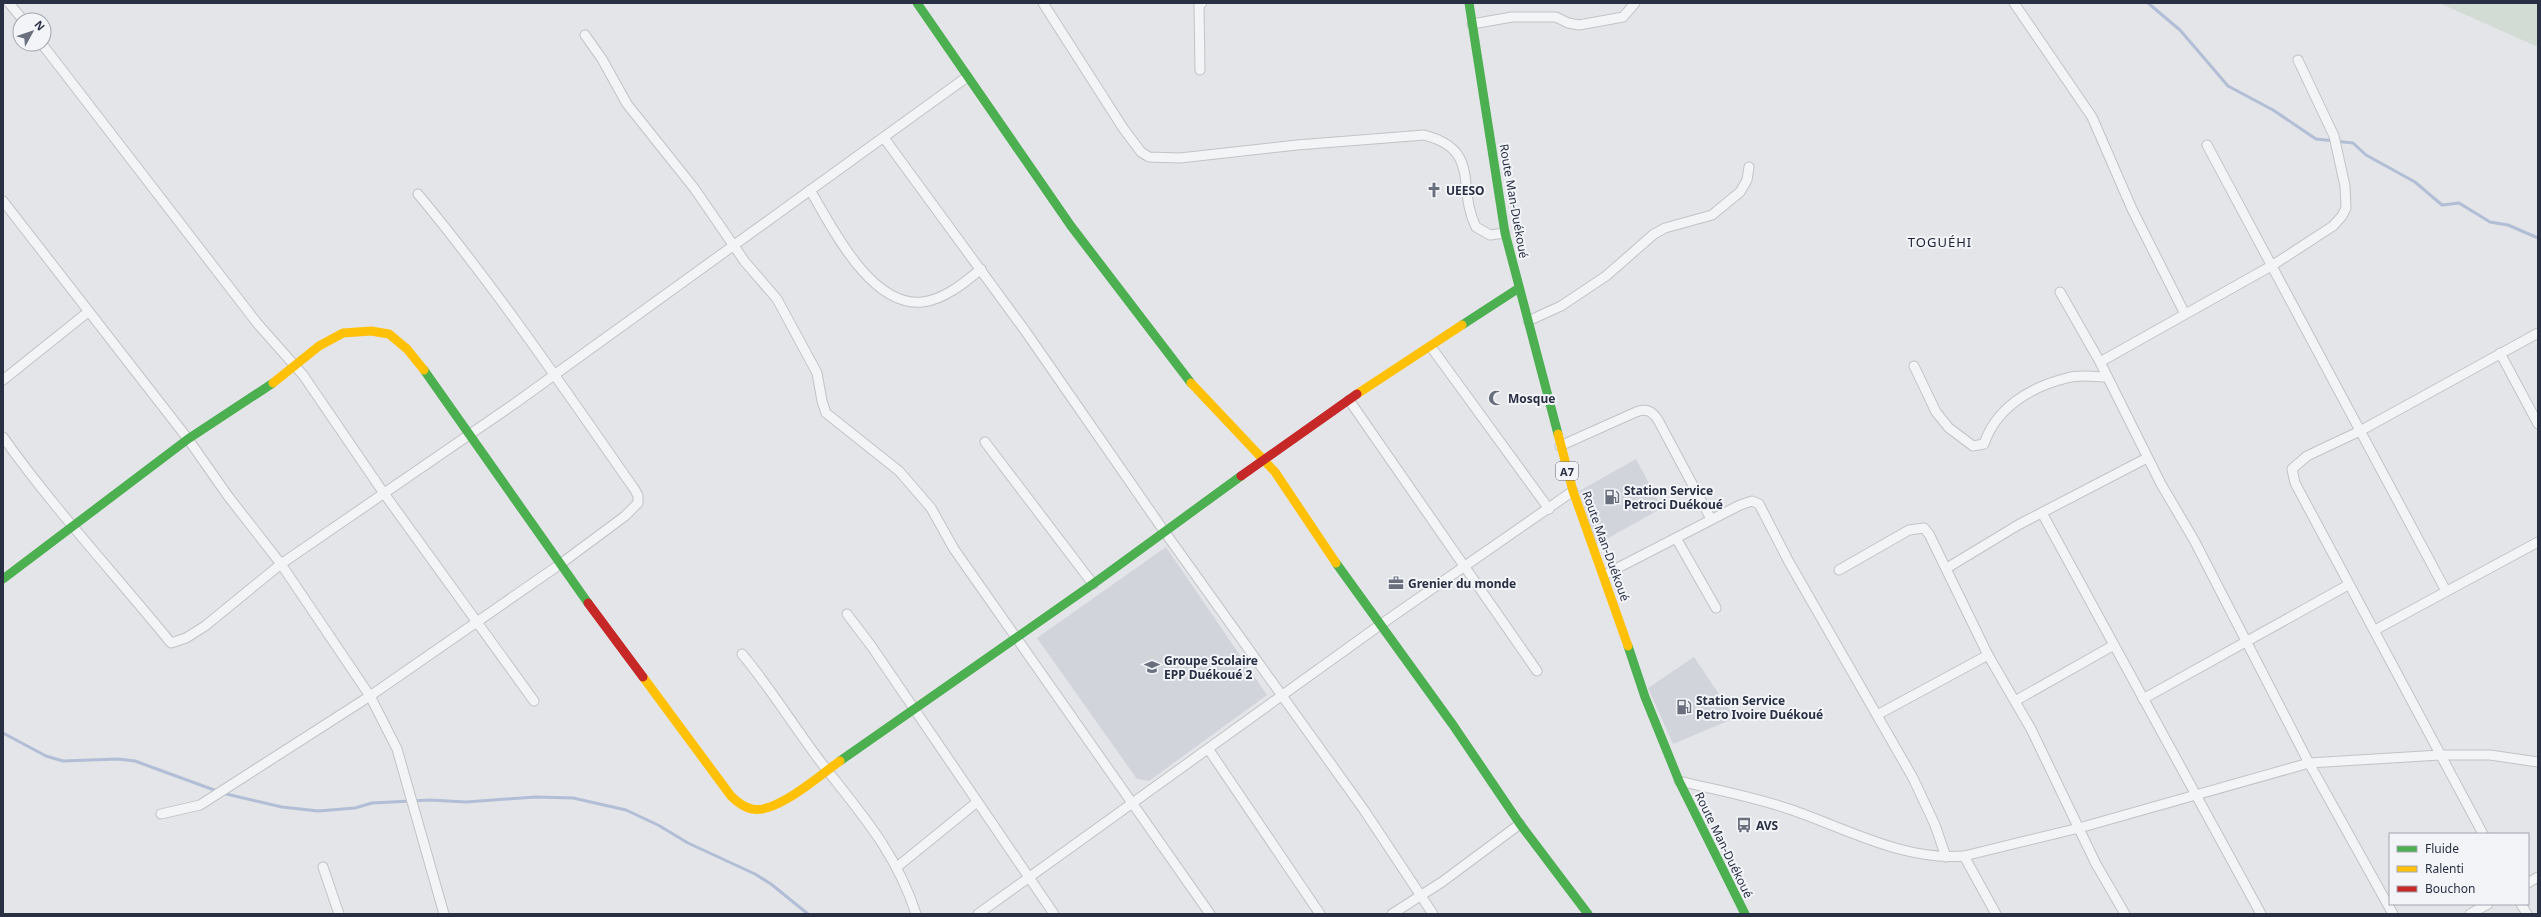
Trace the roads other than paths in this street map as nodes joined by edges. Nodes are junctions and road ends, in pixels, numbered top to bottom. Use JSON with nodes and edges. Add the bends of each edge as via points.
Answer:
{"nodes":[{"id":1,"x":9,"y":3,"type":"edge"},
{"id":2,"x":917,"y":3,"type":"edge"},
{"id":3,"x":1043,"y":3,"type":"edge"},
{"id":4,"x":1202,"y":3,"type":"edge"},
{"id":5,"x":1469,"y":3,"type":"edge"},
{"id":6,"x":1636,"y":3,"type":"edge"},
{"id":7,"x":2014,"y":3,"type":"edge"},
{"id":8,"x":16,"y":12,"type":"edge"},
{"id":9,"x":1472,"y":24,"type":"junction"},
{"id":10,"x":585,"y":35,"type":"dead end"},
{"id":11,"x":49,"y":52,"type":"edge"},
{"id":12,"x":2298,"y":60,"type":"dead end"},
{"id":13,"x":1200,"y":70,"type":"dead end"},
{"id":14,"x":967,"y":77,"type":"junction"},
{"id":15,"x":884,"y":138,"type":"junction"},
{"id":16,"x":2207,"y":145,"type":"dead end"},
{"id":17,"x":1749,"y":167,"type":"dead end"},
{"id":18,"x":810,"y":190,"type":"junction"},
{"id":19,"x":418,"y":194,"type":"dead end"},
{"id":20,"x":3,"y":201,"type":"edge"},
{"id":21,"x":1505,"y":233,"type":"junction"},
{"id":22,"x":733,"y":245,"type":"junction"},
{"id":23,"x":2273,"y":265,"type":"junction"},
{"id":24,"x":981,"y":269,"type":"junction"},
{"id":25,"x":1519,"y":288,"type":"junction"},
{"id":26,"x":2060,"y":292,"type":"dead end"},
{"id":27,"x":88,"y":312,"type":"junction"},
{"id":28,"x":2185,"y":314,"type":"junction"},
{"id":29,"x":1528,"y":321,"type":"junction"},
{"id":30,"x":2538,"y":333,"type":"edge"},
{"id":31,"x":1431,"y":347,"type":"junction"},
{"id":32,"x":2500,"y":353,"type":"junction"},
{"id":33,"x":2100,"y":362,"type":"junction"},
{"id":34,"x":294,"y":366,"type":"junction"},
{"id":35,"x":1914,"y":366,"type":"dead end"},
{"id":36,"x":552,"y":374,"type":"junction"},
{"id":37,"x":2107,"y":377,"type":"junction"},
{"id":38,"x":3,"y":380,"type":"edge"},
{"id":39,"x":1349,"y":400,"type":"junction"},
{"id":40,"x":2538,"y":424,"type":"edge"},
{"id":41,"x":2360,"y":431,"type":"junction"},
{"id":42,"x":469,"y":433,"type":"junction"},
{"id":43,"x":3,"y":437,"type":"edge"},
{"id":44,"x":188,"y":438,"type":"junction"},
{"id":45,"x":985,"y":442,"type":"dead end"},
{"id":46,"x":1560,"y":446,"type":"junction"},
{"id":47,"x":1264,"y":458,"type":"junction"},
{"id":48,"x":2147,"y":458,"type":"junction"},
{"id":49,"x":1573,"y":491,"type":"junction"},
{"id":50,"x":383,"y":492,"type":"junction"},
{"id":51,"x":1549,"y":509,"type":"junction"},
{"id":52,"x":2042,"y":513,"type":"junction"},
{"id":53,"x":1711,"y":519,"type":"junction"},
{"id":54,"x":73,"y":526,"type":"junction"},
{"id":55,"x":1164,"y":531,"type":"junction"},
{"id":56,"x":1676,"y":538,"type":"junction"},
{"id":57,"x":2538,"y":542,"type":"edge"},
{"id":58,"x":280,"y":564,"type":"junction"},
{"id":59,"x":559,"y":565,"type":"junction"},
{"id":60,"x":1464,"y":567,"type":"junction"},
{"id":61,"x":1947,"y":568,"type":"junction"},
{"id":62,"x":1839,"y":570,"type":"dead end"},
{"id":63,"x":1604,"y":574,"type":"junction"},
{"id":64,"x":3,"y":579,"type":"edge"},
{"id":65,"x":1093,"y":584,"type":"junction"},
{"id":66,"x":2348,"y":585,"type":"junction"},
{"id":67,"x":2446,"y":591,"type":"junction"},
{"id":68,"x":1716,"y":608,"type":"dead end"},
{"id":69,"x":848,"y":614,"type":"dead end"},
{"id":70,"x":478,"y":622,"type":"junction"},
{"id":71,"x":1380,"y":625,"type":"junction"},
{"id":72,"x":2375,"y":630,"type":"junction"},
{"id":73,"x":1017,"y":637,"type":"junction"},
{"id":74,"x":2246,"y":640,"type":"junction"},
{"id":75,"x":2114,"y":645,"type":"junction"},
{"id":76,"x":742,"y":654,"type":"dead end"},
{"id":77,"x":1988,"y":655,"type":"junction"},
{"id":78,"x":1537,"y":671,"type":"dead end"},
{"id":79,"x":370,"y":696,"type":"junction"},
{"id":80,"x":1282,"y":696,"type":"junction"},
{"id":81,"x":2143,"y":699,"type":"junction"},
{"id":82,"x":534,"y":701,"type":"dead end"},
{"id":83,"x":2016,"y":701,"type":"junction"},
{"id":84,"x":913,"y":709,"type":"junction"},
{"id":85,"x":1877,"y":715,"type":"junction"},
{"id":86,"x":1209,"y":750,"type":"junction"},
{"id":87,"x":2440,"y":755,"type":"junction"},
{"id":88,"x":2538,"y":762,"type":"edge"},
{"id":89,"x":2309,"y":763,"type":"junction"},
{"id":90,"x":827,"y":770,"type":"junction"},
{"id":91,"x":1679,"y":781,"type":"junction"},
{"id":92,"x":2196,"y":796,"type":"junction"},
{"id":93,"x":977,"y":802,"type":"junction"},
{"id":94,"x":1134,"y":804,"type":"junction"},
{"id":95,"x":161,"y":814,"type":"dead end"},
{"id":96,"x":1520,"y":824,"type":"junction"},
{"id":97,"x":2079,"y":828,"type":"junction"},
{"id":98,"x":2482,"y":833,"type":"edge"},
{"id":99,"x":1964,"y":856,"type":"junction"},
{"id":100,"x":1946,"y":857,"type":"junction"},
{"id":101,"x":323,"y":867,"type":"dead end"},
{"id":102,"x":897,"y":867,"type":"junction"},
{"id":103,"x":2538,"y":877,"type":"edge"},
{"id":104,"x":1029,"y":878,"type":"junction"},
{"id":105,"x":2529,"y":882,"type":"edge"},
{"id":106,"x":1420,"y":897,"type":"junction"},
{"id":107,"x":2486,"y":905,"type":"edge"},
{"id":108,"x":2522,"y":905,"type":"edge"},
{"id":109,"x":339,"y":914,"type":"edge"},
{"id":110,"x":444,"y":914,"type":"edge"},
{"id":111,"x":916,"y":914,"type":"edge"},
{"id":112,"x":978,"y":914,"type":"edge"},
{"id":113,"x":1054,"y":914,"type":"edge"},
{"id":114,"x":1210,"y":914,"type":"edge"},
{"id":115,"x":1320,"y":914,"type":"edge"},
{"id":116,"x":1392,"y":914,"type":"edge"},
{"id":117,"x":1433,"y":914,"type":"edge"},
{"id":118,"x":1588,"y":914,"type":"edge"},
{"id":119,"x":1745,"y":914,"type":"edge"},
{"id":120,"x":1996,"y":914,"type":"edge"},
{"id":121,"x":2124,"y":914,"type":"edge"},
{"id":122,"x":2261,"y":914,"type":"edge"},
{"id":123,"x":2393,"y":914,"type":"edge"},
{"id":124,"x":2470,"y":914,"type":"edge"},
{"id":125,"x":2527,"y":914,"type":"edge"}],
"edges":[{"from":1,"to":8,"type":"street"},
{"from":2,"to":14,"type":"street"},
{"from":3,"to":21,"type":"street","via":[[1123,128],[1141,152],[1149,156],[1180,158],[1424,135],[1440,139],[1458,152],[1476,227],[1490,235]]},
{"from":4,"to":13,"type":"street","via":[[1199,5],[1198,19]]},
{"from":5,"to":9,"type":"street","name":"Route Man-Duékoué","number":"A7"},
{"from":6,"to":9,"type":"street","via":[[1623,16],[1579,25],[1568,24],[1556,17],[1512,17]]},
{"from":7,"to":28,"type":"street","via":[[2092,117],[2130,203]]},
{"from":9,"to":21,"type":"street","name":"Route Man-Duékoué","number":"A7"},
{"from":10,"to":22,"type":"street","via":[[602,59],[627,104],[694,188]]},
{"from":11,"to":34,"type":"street","via":[[257,323]]},
{"from":12,"to":23,"type":"street","via":[[2334,136],[2344,177],[2346,208],[2333,226]]},
{"from":14,"to":15,"type":"street"},
{"from":14,"to":47,"type":"street","via":[[1099,266],[1191,383]]},
{"from":15,"to":18,"type":"street"},
{"from":15,"to":24,"type":"street"},
{"from":16,"to":23,"type":"street"},
{"from":17,"to":29,"type":"street","via":[[1747,180],[1740,192],[1712,215],[1665,228],[1654,234],[1606,276],[1561,306]]},
{"from":18,"to":22,"type":"street"},
{"from":18,"to":24,"type":"street","via":[[829,223],[863,271],[876,285],[898,299],[913,302],[937,298],[962,285]]},
{"from":19,"to":36,"type":"street","via":[[460,246]]},
{"from":20,"to":27,"type":"street"},
{"from":21,"to":25,"type":"street","name":"Route Man-Duékoué","number":"A7"},
{"from":22,"to":36,"type":"street"},
{"from":22,"to":73,"type":"street","via":[[777,299],[817,373],[826,413],[899,471],[916,489],[931,508],[954,549]]},
{"from":23,"to":28,"type":"street"},
{"from":23,"to":41,"type":"street"},
{"from":24,"to":55,"type":"street"},
{"from":25,"to":29,"type":"street","name":"Route Man-Duékoué","number":"A7"},
{"from":25,"to":31,"type":"street"},
{"from":26,"to":33,"type":"street"},
{"from":27,"to":38,"type":"street"},
{"from":27,"to":44,"type":"street"},
{"from":28,"to":33,"type":"street"},
{"from":29,"to":46,"type":"street","name":"Route Man-Duékoué","number":"A7"},
{"from":30,"to":32,"type":"street"},
{"from":31,"to":39,"type":"street"},
{"from":31,"to":51,"type":"street"},
{"from":32,"to":40,"type":"street"},
{"from":32,"to":41,"type":"street"},
{"from":33,"to":37,"type":"street"},
{"from":34,"to":42,"type":"street","via":[[319,346],[343,333],[371,331],[389,334],[407,349],[423,368]]},
{"from":34,"to":44,"type":"street","via":[[252,398]]},
{"from":34,"to":50,"type":"street","via":[[303,375]]},
{"from":35,"to":37,"type":"street","via":[[1936,412],[1949,428],[1973,446],[1984,444],[1989,428],[2007,406],[2038,390],[2068,377]]},
{"from":36,"to":42,"type":"street","via":[[514,404]]},
{"from":36,"to":59,"type":"street","via":[[635,490],[638,500],[635,507],[625,516]]},
{"from":37,"to":48,"type":"street"},
{"from":39,"to":47,"type":"street"},
{"from":39,"to":60,"type":"street"},
{"from":41,"to":66,"type":"street","via":[[2307,456],[2292,469],[2295,483]]},
{"from":41,"to":67,"type":"street"},
{"from":42,"to":50,"type":"street"},
{"from":42,"to":59,"type":"street"},
{"from":43,"to":54,"type":"street"},
{"from":44,"to":54,"type":"street"},
{"from":44,"to":58,"type":"street"},
{"from":45,"to":65,"type":"street"},
{"from":46,"to":49,"type":"street","name":"Route Man-Duékoué","number":"A7"},
{"from":46,"to":53,"type":"street","via":[[1636,412],[1652,412]]},
{"from":47,"to":55,"type":"street"},
{"from":47,"to":71,"type":"street"},
{"from":48,"to":52,"type":"street"},
{"from":48,"to":74,"type":"street","via":[[2194,540]]},
{"from":49,"to":51,"type":"street"},
{"from":49,"to":63,"type":"street","name":"Route Man-Duékoué","number":"A7"},
{"from":50,"to":58,"type":"street"},
{"from":50,"to":70,"type":"street"},
{"from":51,"to":60,"type":"street"},
{"from":52,"to":61,"type":"street"},
{"from":52,"to":75,"type":"street"},
{"from":53,"to":56,"type":"street"},
{"from":53,"to":85,"type":"street","via":[[1747,502],[1759,504],[1789,562]]},
{"from":54,"to":58,"type":"street","via":[[171,643],[186,638],[205,626]]},
{"from":54,"to":64,"type":"street"},
{"from":55,"to":65,"type":"street"},
{"from":55,"to":80,"type":"street"},
{"from":56,"to":63,"type":"street"},
{"from":56,"to":68,"type":"street"},
{"from":57,"to":67,"type":"street"},
{"from":58,"to":79,"type":"street"},
{"from":59,"to":70,"type":"street"},
{"from":59,"to":90,"type":"street","via":[[740,805],[755,810],[774,805]]},
{"from":60,"to":71,"type":"street"},
{"from":60,"to":78,"type":"street"},
{"from":61,"to":62,"type":"street","via":[[1929,534],[1924,528],[1918,528],[1908,530]]},
{"from":61,"to":77,"type":"street"},
{"from":63,"to":91,"type":"street","name":"Route Man-Duékoué","number":"A7","via":[[1645,697]]},
{"from":65,"to":73,"type":"street"},
{"from":66,"to":72,"type":"street"},
{"from":66,"to":74,"type":"street"},
{"from":67,"to":72,"type":"street"},
{"from":69,"to":84,"type":"street"},
{"from":70,"to":79,"type":"street"},
{"from":70,"to":82,"type":"street"},
{"from":71,"to":80,"type":"street"},
{"from":71,"to":96,"type":"street","via":[[1453,725]]},
{"from":72,"to":87,"type":"street"},
{"from":73,"to":84,"type":"street"},
{"from":73,"to":94,"type":"street"},
{"from":74,"to":81,"type":"street"},
{"from":74,"to":89,"type":"street"},
{"from":75,"to":81,"type":"street"},
{"from":75,"to":83,"type":"street"},
{"from":76,"to":90,"type":"street","via":[[780,701]]},
{"from":77,"to":83,"type":"street"},
{"from":77,"to":85,"type":"street"},
{"from":79,"to":95,"type":"street","via":[[200,805]]},
{"from":79,"to":110,"type":"street","via":[[397,748]]},
{"from":80,"to":86,"type":"street"},
{"from":80,"to":106,"type":"street","via":[[1364,810]]},
{"from":81,"to":92,"type":"street"},
{"from":83,"to":97,"type":"street"},
{"from":84,"to":90,"type":"street"},
{"from":84,"to":93,"type":"street"},
{"from":85,"to":100,"type":"street","via":[[1926,804]]},
{"from":86,"to":94,"type":"street"},
{"from":86,"to":115,"type":"street"},
{"from":87,"to":88,"type":"street","via":[[2490,755]]},
{"from":87,"to":89,"type":"street"},
{"from":87,"to":98,"type":"street"},
{"from":89,"to":92,"type":"street"},
{"from":89,"to":123,"type":"street"},
{"from":90,"to":102,"type":"street","via":[[884,843]]},
{"from":91,"to":100,"type":"street","via":[[1790,809],[1887,846]]},
{"from":91,"to":119,"type":"street","name":"Route Man-Duékoué","number":"A7"},
{"from":92,"to":97,"type":"street"},
{"from":92,"to":122,"type":"street"},
{"from":93,"to":102,"type":"street"},
{"from":93,"to":104,"type":"street"},
{"from":94,"to":104,"type":"street"},
{"from":94,"to":114,"type":"street"},
{"from":96,"to":106,"type":"street"},
{"from":96,"to":118,"type":"street"},
{"from":97,"to":99,"type":"street"},
{"from":97,"to":121,"type":"street"},
{"from":99,"to":100,"type":"street"},
{"from":99,"to":120,"type":"street"},
{"from":101,"to":109,"type":"street"},
{"from":102,"to":111,"type":"street"},
{"from":103,"to":105,"type":"street"},
{"from":104,"to":112,"type":"street"},
{"from":104,"to":113,"type":"street"},
{"from":106,"to":116,"type":"street"},
{"from":106,"to":117,"type":"street"},
{"from":107,"to":124,"type":"street"},
{"from":108,"to":125,"type":"street"}]}
